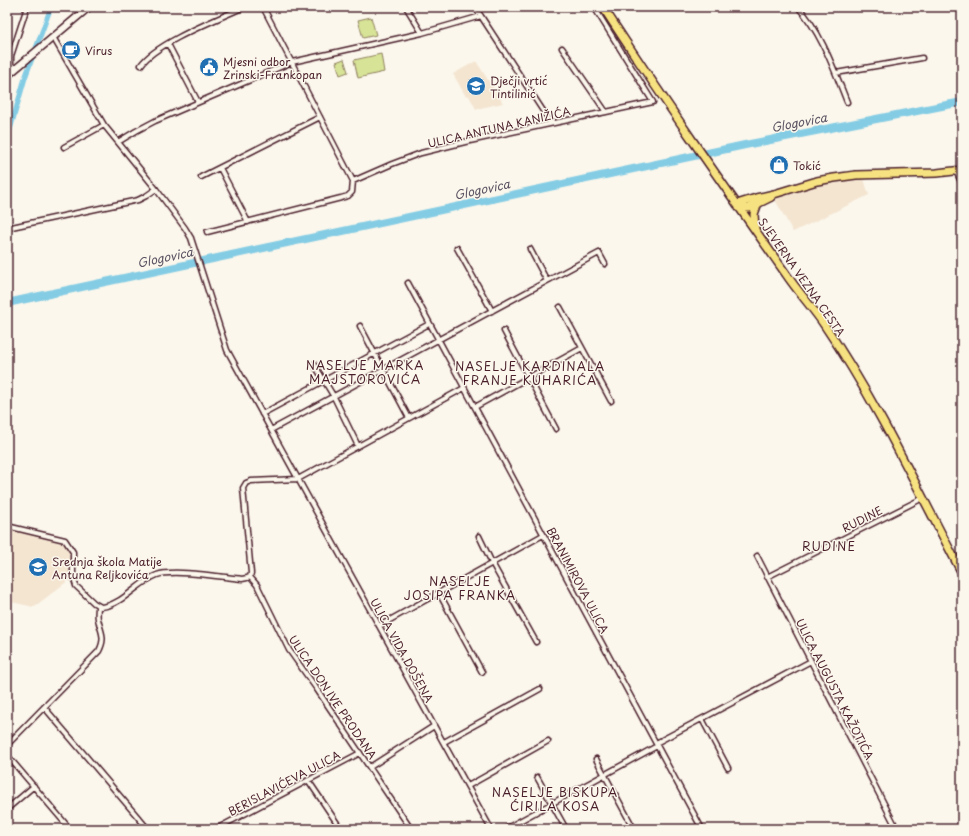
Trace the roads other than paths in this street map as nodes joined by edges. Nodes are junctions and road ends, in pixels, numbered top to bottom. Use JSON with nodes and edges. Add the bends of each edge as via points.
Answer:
{"nodes":[{"id":1,"x":27,"y":7,"type":"edge"},
{"id":2,"x":89,"y":7,"type":"edge"},
{"id":3,"x":244,"y":7,"type":"edge"},
{"id":4,"x":263,"y":7,"type":"edge"},
{"id":5,"x":406,"y":7,"type":"edge"},
{"id":6,"x":475,"y":7,"type":"edge"},
{"id":7,"x":594,"y":7,"type":"edge"},
{"id":8,"x":603,"y":7,"type":"edge"},
{"id":9,"x":798,"y":7,"type":"edge"},
{"id":10,"x":481,"y":16,"type":"junction"},
{"id":11,"x":422,"y":33,"type":"junction"},
{"id":12,"x":53,"y":37,"type":"junction"},
{"id":13,"x":168,"y":44,"type":"junction"},
{"id":14,"x":562,"y":48,"type":"dead end"},
{"id":15,"x":625,"y":48,"type":"junction"},
{"id":16,"x":922,"y":58,"type":"dead end"},
{"id":17,"x":292,"y":62,"type":"junction"},
{"id":18,"x":140,"y":65,"type":"dead end"},
{"id":19,"x":14,"y":69,"type":"junction"},
{"id":20,"x":836,"y":73,"type":"junction"},
{"id":21,"x":7,"y":76,"type":"edge"},
{"id":22,"x":198,"y":102,"type":"junction"},
{"id":23,"x":847,"y":102,"type":"dead end"},
{"id":24,"x":606,"y":112,"type":"junction"},
{"id":25,"x":320,"y":117,"type":"junction"},
{"id":26,"x":551,"y":123,"type":"junction"},
{"id":27,"x":104,"y":125,"type":"junction"},
{"id":28,"x":118,"y":142,"type":"junction"},
{"id":29,"x":64,"y":147,"type":"dead end"},
{"id":30,"x":220,"y":168,"type":"junction"},
{"id":31,"x":959,"y":171,"type":"edge"},
{"id":32,"x":201,"y":177,"type":"dead end"},
{"id":33,"x":353,"y":181,"type":"junction"},
{"id":34,"x":962,"y":184,"type":"edge"},
{"id":35,"x":156,"y":189,"type":"junction"},
{"id":36,"x":774,"y":194,"type":"junction"},
{"id":37,"x":759,"y":203,"type":"junction"},
{"id":38,"x":738,"y":206,"type":"junction"},
{"id":39,"x":248,"y":222,"type":"junction"},
{"id":40,"x":7,"y":228,"type":"edge"},
{"id":41,"x":207,"y":232,"type":"dead end"},
{"id":42,"x":756,"y":232,"type":"junction"},
{"id":43,"x":457,"y":248,"type":"dead end"},
{"id":44,"x":530,"y":249,"type":"dead end"},
{"id":45,"x":605,"y":264,"type":"dead end"},
{"id":46,"x":547,"y":281,"type":"junction"},
{"id":47,"x":408,"y":283,"type":"dead end"},
{"id":48,"x":560,"y":307,"type":"dead end"},
{"id":49,"x":492,"y":311,"type":"junction"},
{"id":50,"x":429,"y":324,"type":"junction"},
{"id":51,"x":360,"y":326,"type":"dead end"},
{"id":52,"x":504,"y":331,"type":"dead end"},
{"id":53,"x":438,"y":341,"type":"junction"},
{"id":54,"x":582,"y":348,"type":"junction"},
{"id":55,"x":374,"y":353,"type":"junction"},
{"id":56,"x":314,"y":364,"type":"dead end"},
{"id":57,"x":383,"y":370,"type":"junction"},
{"id":58,"x":528,"y":377,"type":"junction"},
{"id":59,"x":324,"y":381,"type":"junction"},
{"id":60,"x":464,"y":388,"type":"junction"},
{"id":61,"x":334,"y":397,"type":"junction"},
{"id":62,"x":611,"y":400,"type":"dead end"},
{"id":63,"x":475,"y":407,"type":"junction"},
{"id":64,"x":262,"y":414,"type":"junction"},
{"id":65,"x":409,"y":418,"type":"junction"},
{"id":66,"x":556,"y":429,"type":"dead end"},
{"id":67,"x":271,"y":430,"type":"junction"},
{"id":68,"x":358,"y":446,"type":"junction"},
{"id":69,"x":298,"y":479,"type":"junction"},
{"id":70,"x":923,"y":498,"type":"junction"},
{"id":71,"x":7,"y":526,"type":"edge"},
{"id":72,"x":543,"y":535,"type":"junction"},
{"id":73,"x":479,"y":536,"type":"dead end"},
{"id":74,"x":757,"y":556,"type":"dead end"},
{"id":75,"x":492,"y":563,"type":"junction"},
{"id":76,"x":962,"y":573,"type":"edge"},
{"id":77,"x":250,"y":576,"type":"junction"},
{"id":78,"x":767,"y":577,"type":"junction"},
{"id":79,"x":439,"y":593,"type":"junction"},
{"id":80,"x":98,"y":606,"type":"junction"},
{"id":81,"x":379,"y":626,"type":"junction"},
{"id":82,"x":536,"y":642,"type":"dead end"},
{"id":83,"x":811,"y":661,"type":"junction"},
{"id":84,"x":482,"y":672,"type":"dead end"},
{"id":85,"x":540,"y":689,"type":"dead end"},
{"id":86,"x":44,"y":707,"type":"junction"},
{"id":87,"x":702,"y":719,"type":"junction"},
{"id":88,"x":434,"y":726,"type":"junction"},
{"id":89,"x":548,"y":741,"type":"dead end"},
{"id":90,"x":444,"y":742,"type":"junction"},
{"id":91,"x":7,"y":745,"type":"edge"},
{"id":92,"x":656,"y":745,"type":"junction"},
{"id":93,"x":360,"y":753,"type":"junction"},
{"id":94,"x":7,"y":755,"type":"edge"},
{"id":95,"x":596,"y":759,"type":"dead end"},
{"id":96,"x":370,"y":767,"type":"junction"},
{"id":97,"x":728,"y":768,"type":"dead end"},
{"id":98,"x":604,"y":775,"type":"junction"},
{"id":99,"x":537,"y":776,"type":"dead end"},
{"id":100,"x":308,"y":780,"type":"junction"},
{"id":101,"x":34,"y":786,"type":"junction"},
{"id":102,"x":468,"y":786,"type":"junction"},
{"id":103,"x":552,"y":804,"type":"junction"},
{"id":104,"x":7,"y":809,"type":"edge"},
{"id":105,"x":70,"y":829,"type":"edge"},
{"id":106,"x":148,"y":829,"type":"edge"},
{"id":107,"x":216,"y":829,"type":"edge"},
{"id":108,"x":341,"y":829,"type":"edge"},
{"id":109,"x":411,"y":829,"type":"edge"},
{"id":110,"x":491,"y":829,"type":"edge"},
{"id":111,"x":505,"y":829,"type":"edge"},
{"id":112,"x":566,"y":829,"type":"edge"},
{"id":113,"x":634,"y":829,"type":"edge"},
{"id":114,"x":702,"y":829,"type":"edge"},
{"id":115,"x":897,"y":829,"type":"edge"}],
"edges":[{"from":1,"to":19,"type":"street","via":[[11,56]]},
{"from":2,"to":12,"type":"main road"},
{"from":3,"to":13,"type":"street"},
{"from":4,"to":17,"type":"street"},
{"from":5,"to":11,"type":"street"},
{"from":6,"to":10,"type":"street"},
{"from":7,"to":15,"type":"street"},
{"from":8,"to":15,"type":"main road","name":"SJEVERNA VEZNA CESTA"},
{"from":9,"to":20,"type":"street","via":[[819,38]]},
{"from":10,"to":11,"type":"street"},
{"from":10,"to":26,"type":"street"},
{"from":11,"to":17,"type":"street"},
{"from":12,"to":19,"type":"main road"},
{"from":12,"to":27,"type":"street","name":"ULICA VIDA DOŠENA"},
{"from":13,"to":18,"type":"street"},
{"from":13,"to":22,"type":"street"},
{"from":14,"to":24,"type":"street"},
{"from":15,"to":24,"type":"street","name":"ULICA ANTUNA KANIŽIĆA","via":[[653,102]]},
{"from":15,"to":38,"type":"main road","name":"SJEVERNA VEZNA CESTA"},
{"from":16,"to":20,"type":"street"},
{"from":17,"to":22,"type":"street"},
{"from":17,"to":25,"type":"street"},
{"from":19,"to":21,"type":"main road"},
{"from":20,"to":23,"type":"street"},
{"from":22,"to":28,"type":"street","via":[[155,121]]},
{"from":24,"to":26,"type":"street","name":"ULICA ANTUNA KANIŽIĆA"},
{"from":25,"to":30,"type":"street"},
{"from":25,"to":33,"type":"street"},
{"from":26,"to":33,"type":"street","name":"ULICA ANTUNA KANIŽIĆA","via":[[421,154]]},
{"from":27,"to":28,"type":"street","name":"ULICA VIDA DOŠENA"},
{"from":27,"to":29,"type":"street"},
{"from":28,"to":35,"type":"street","name":"ULICA VIDA DOŠENA"},
{"from":30,"to":32,"type":"street"},
{"from":30,"to":39,"type":"street"},
{"from":31,"to":34,"type":"street"},
{"from":31,"to":36,"type":"main road","via":[[856,175],[817,181]]},
{"from":33,"to":39,"type":"street","via":[[352,192],[348,196]]},
{"from":35,"to":40,"type":"street","via":[[138,200]]},
{"from":35,"to":64,"type":"street","name":"ULICA VIDA DOŠENA","via":[[191,238],[227,350]]},
{"from":36,"to":37,"type":"main road"},
{"from":36,"to":38,"type":"main road"},
{"from":37,"to":38,"type":"main road","via":[[748,208]]},
{"from":37,"to":42,"type":"main road","via":[[753,217]]},
{"from":38,"to":42,"type":"main road","name":"SJEVERNA VEZNA CESTA"},
{"from":39,"to":41,"type":"street"},
{"from":42,"to":70,"type":"main road","name":"SJEVERNA VEZNA CESTA","via":[[824,325],[855,374],[892,437]]},
{"from":43,"to":49,"type":"street"},
{"from":44,"to":46,"type":"street"},
{"from":45,"to":46,"type":"street","via":[[599,253]]},
{"from":46,"to":49,"type":"street"},
{"from":47,"to":50,"type":"street","name":"BRANIMIROVA ULICA"},
{"from":48,"to":54,"type":"street"},
{"from":49,"to":53,"type":"street"},
{"from":50,"to":53,"type":"street","name":"BRANIMIROVA ULICA"},
{"from":50,"to":55,"type":"street"},
{"from":51,"to":55,"type":"street"},
{"from":52,"to":58,"type":"street"},
{"from":53,"to":57,"type":"street"},
{"from":53,"to":60,"type":"street","name":"BRANIMIROVA ULICA"},
{"from":54,"to":58,"type":"street"},
{"from":54,"to":62,"type":"street"},
{"from":55,"to":57,"type":"street"},
{"from":55,"to":59,"type":"street"},
{"from":56,"to":59,"type":"street"},
{"from":57,"to":61,"type":"street"},
{"from":57,"to":65,"type":"street"},
{"from":58,"to":63,"type":"street"},
{"from":58,"to":66,"type":"street"},
{"from":59,"to":61,"type":"street"},
{"from":59,"to":64,"type":"street"},
{"from":60,"to":63,"type":"street","name":"BRANIMIROVA ULICA"},
{"from":60,"to":65,"type":"street"},
{"from":61,"to":67,"type":"street"},
{"from":61,"to":68,"type":"street"},
{"from":63,"to":72,"type":"street","name":"BRANIMIROVA ULICA"},
{"from":64,"to":67,"type":"street","name":"ULICA VIDA DOŠENA"},
{"from":65,"to":68,"type":"street"},
{"from":67,"to":69,"type":"street","name":"ULICA VIDA DOŠENA"},
{"from":68,"to":69,"type":"street"},
{"from":69,"to":77,"type":"street","via":[[251,481],[244,485]]},
{"from":69,"to":81,"type":"street","name":"ULICA VIDA DOŠENA"},
{"from":70,"to":76,"type":"main road","name":"SJEVERNA VEZNA CESTA"},
{"from":70,"to":78,"type":"street","name":"RUDINE"},
{"from":71,"to":80,"type":"street","via":[[65,540],[73,552],[73,576],[76,586]]},
{"from":72,"to":75,"type":"street"},
{"from":72,"to":92,"type":"street","name":"BRANIMIROVA ULICA"},
{"from":73,"to":75,"type":"street"},
{"from":74,"to":78,"type":"street","name":"ULICA AUGUSTA KAŽOTIĆA"},
{"from":75,"to":79,"type":"street"},
{"from":75,"to":82,"type":"street"},
{"from":77,"to":80,"type":"street","via":[[242,579],[167,572],[152,578],[116,602],[104,607]]},
{"from":77,"to":93,"type":"street","name":"ULICA DON IVE PRODANA","via":[[289,650]]},
{"from":78,"to":83,"type":"street","name":"ULICA AUGUSTA KAŽOTIĆA"},
{"from":79,"to":81,"type":"street"},
{"from":79,"to":84,"type":"street"},
{"from":80,"to":86,"type":"street","via":[[103,639],[99,651]]},
{"from":81,"to":88,"type":"street","name":"ULICA VIDA DOŠENA"},
{"from":83,"to":87,"type":"street"},
{"from":83,"to":115,"type":"street","name":"ULICA AUGUSTA KAŽOTIĆA"},
{"from":85,"to":90,"type":"street"},
{"from":86,"to":91,"type":"street"},
{"from":86,"to":106,"type":"street"},
{"from":87,"to":92,"type":"street"},
{"from":87,"to":97,"type":"street"},
{"from":88,"to":90,"type":"street","name":"ULICA VIDA DOŠENA"},
{"from":88,"to":96,"type":"street","name":"ULICA DON IVE PRODANA"},
{"from":89,"to":102,"type":"street"},
{"from":90,"to":102,"type":"street","name":"ULICA VIDA DOŠENA"},
{"from":92,"to":98,"type":"street"},
{"from":92,"to":114,"type":"street","name":"BRANIMIROVA ULICA"},
{"from":93,"to":96,"type":"street","name":"ULICA DON IVE PRODANA"},
{"from":93,"to":100,"type":"street","name":"BERISLAVIĆEVA ULICA"},
{"from":94,"to":101,"type":"street"},
{"from":95,"to":98,"type":"street"},
{"from":96,"to":109,"type":"street","name":"ULICA DON IVE PRODANA"},
{"from":98,"to":103,"type":"street"},
{"from":98,"to":113,"type":"street"},
{"from":99,"to":103,"type":"street"},
{"from":100,"to":107,"type":"street","name":"BERISLAVIĆEVA ULICA"},
{"from":100,"to":108,"type":"street"},
{"from":101,"to":104,"type":"street"},
{"from":101,"to":105,"type":"street"},
{"from":102,"to":110,"type":"street","name":"ULICA VIDA DOŠENA"},
{"from":103,"to":111,"type":"street"},
{"from":103,"to":112,"type":"street"}]}
